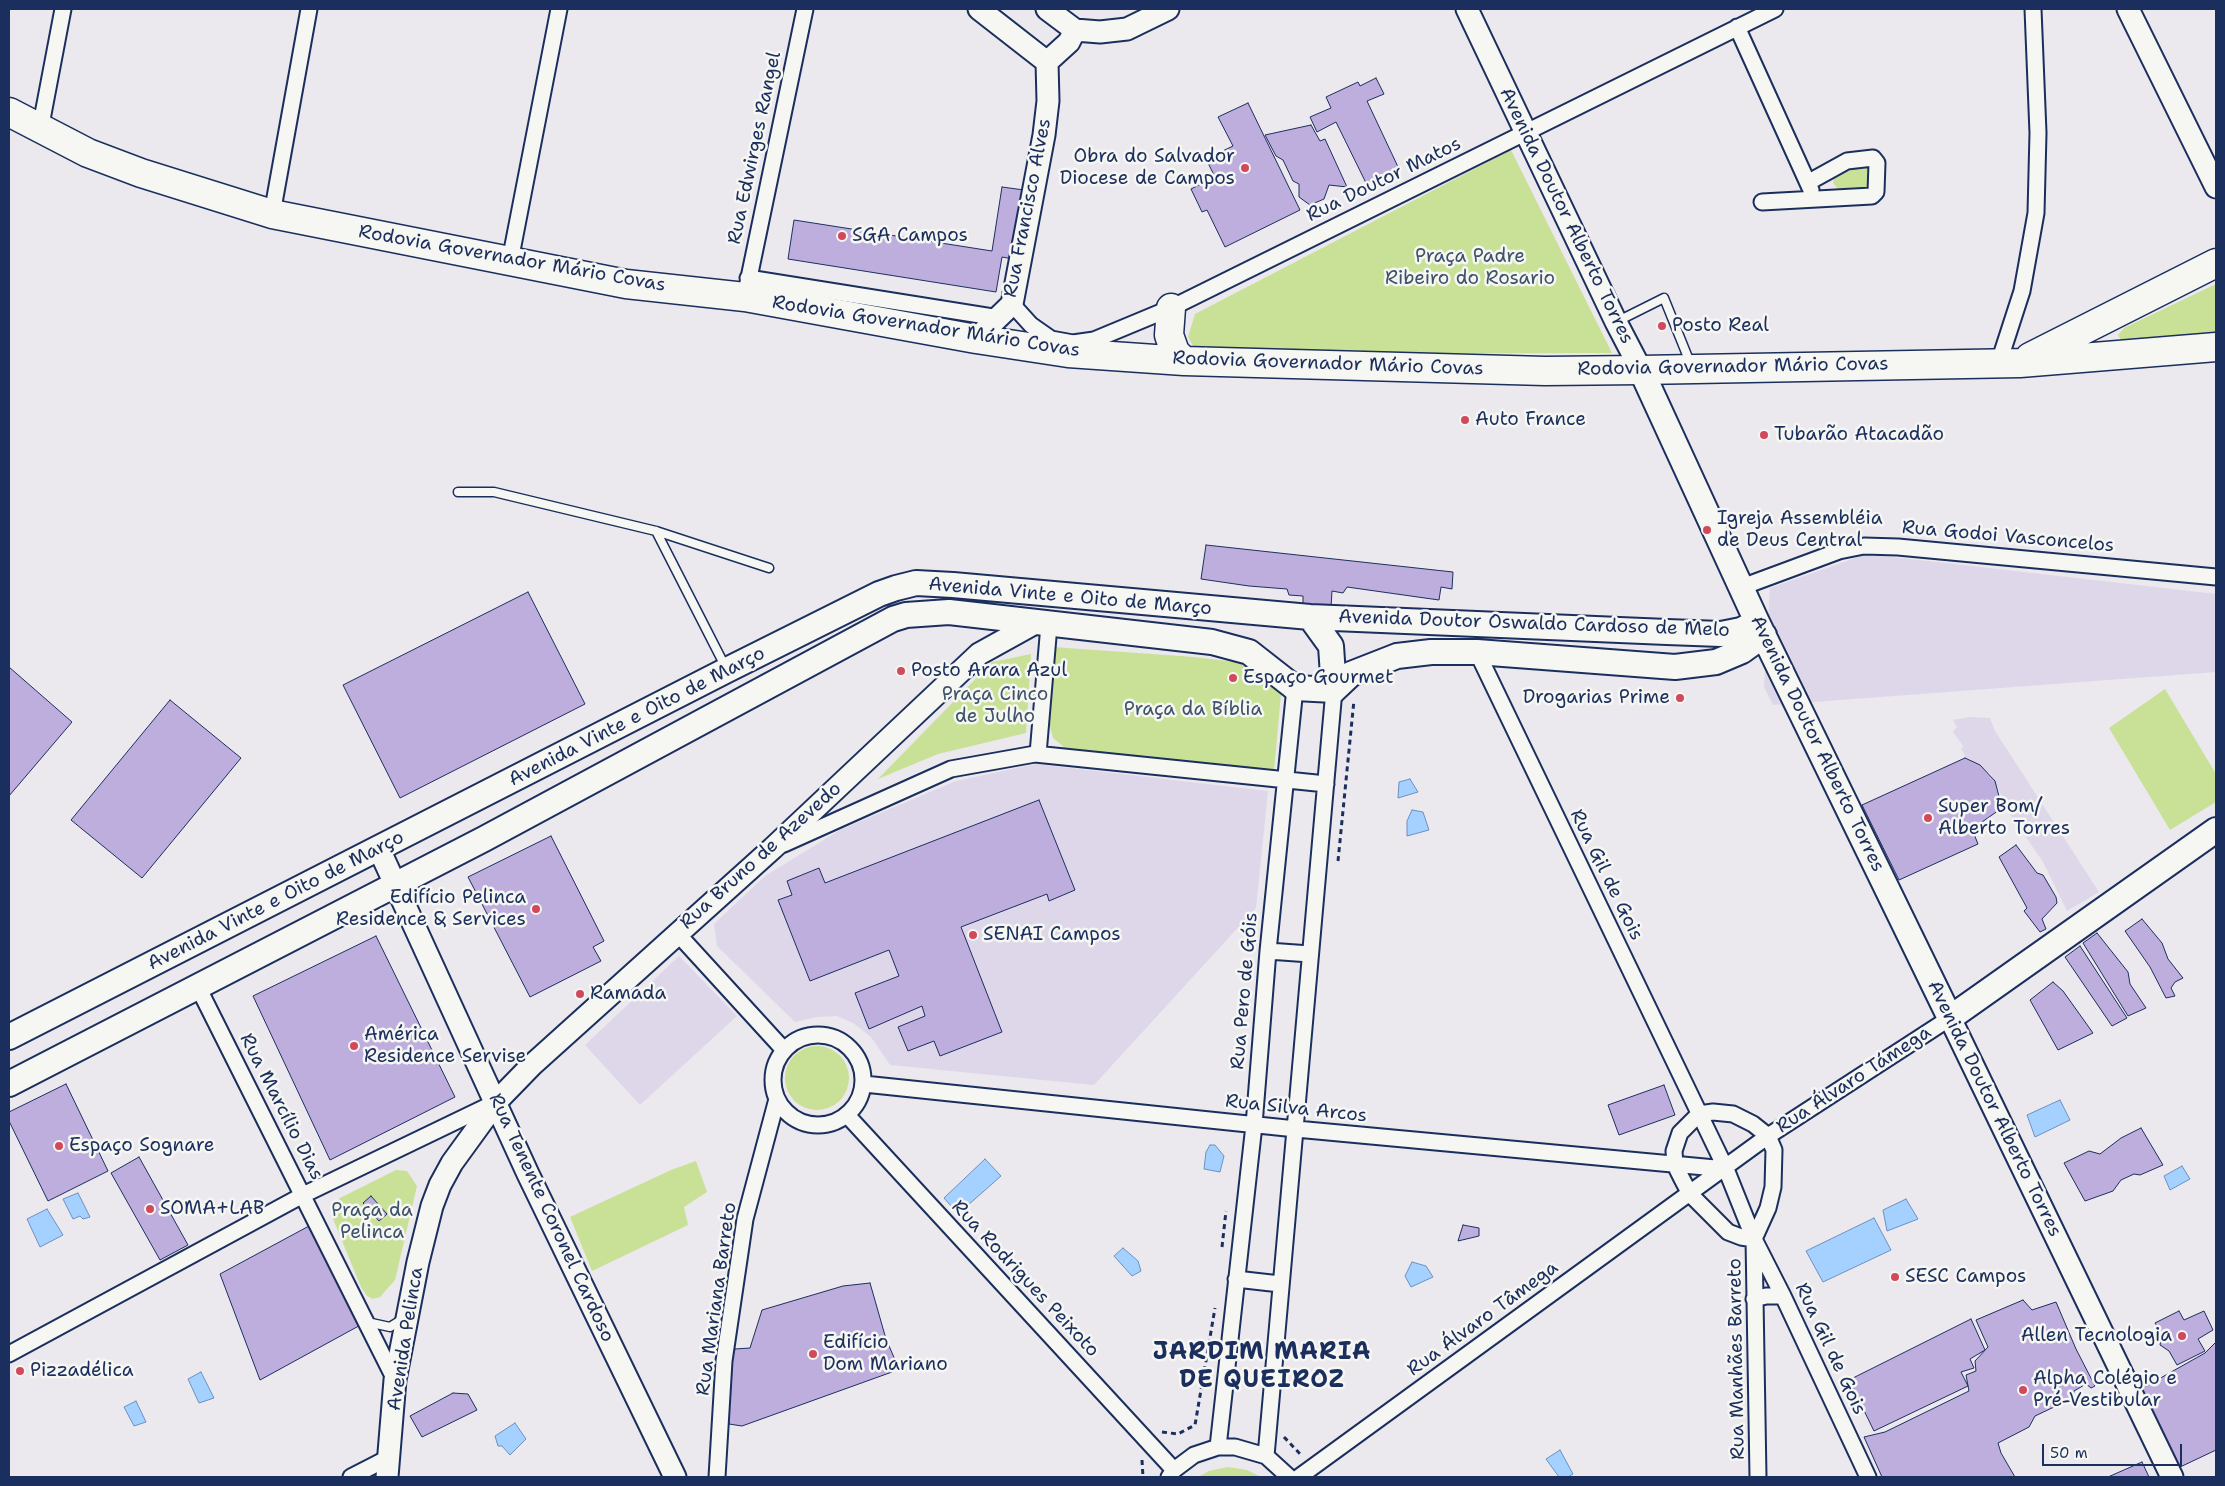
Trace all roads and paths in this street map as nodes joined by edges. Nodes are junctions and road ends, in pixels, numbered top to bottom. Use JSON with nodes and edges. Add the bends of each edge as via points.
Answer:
{"nodes":[{"id":1,"x":63,"y":9,"type":"edge"},
{"id":2,"x":309,"y":9,"type":"edge"},
{"id":3,"x":559,"y":9,"type":"edge"},
{"id":4,"x":805,"y":9,"type":"edge"},
{"id":5,"x":978,"y":9,"type":"edge"},
{"id":6,"x":1048,"y":9,"type":"edge"},
{"id":7,"x":1168,"y":9,"type":"edge"},
{"id":8,"x":1467,"y":9,"type":"edge"},
{"id":9,"x":1775,"y":9,"type":"edge"},
{"id":10,"x":2033,"y":9,"type":"edge"},
{"id":11,"x":2128,"y":9,"type":"edge"},
{"id":12,"x":1737,"y":28,"type":"junction"},
{"id":13,"x":1075,"y":30,"type":"junction"},
{"id":14,"x":1047,"y":62,"type":"junction"},
{"id":15,"x":9,"y":112,"type":"edge"},
{"id":16,"x":40,"y":130,"type":"junction"},
{"id":17,"x":1526,"y":133,"type":"junction"},
{"id":18,"x":1809,"y":182,"type":"junction"},
{"id":19,"x":2216,"y":187,"type":"edge"},
{"id":20,"x":1814,"y":199,"type":"junction"},
{"id":21,"x":1762,"y":202,"type":"dead end"},
{"id":22,"x":272,"y":214,"type":"junction"},
{"id":23,"x":510,"y":261,"type":"junction"},
{"id":24,"x":2216,"y":263,"type":"edge"},
{"id":25,"x":747,"y":287,"type":"junction"},
{"id":26,"x":1171,"y":308,"type":"junction"},
{"id":27,"x":2125,"y":309,"type":"junction"},
{"id":28,"x":1006,"y":311,"type":"junction"},
{"id":29,"x":1616,"y":322,"type":"junction"},
{"id":30,"x":976,"y":339,"type":"junction"},
{"id":31,"x":2216,"y":347,"type":"edge"},
{"id":32,"x":2134,"y":355,"type":"junction"},
{"id":33,"x":1184,"y":360,"type":"junction"},
{"id":34,"x":2010,"y":362,"type":"junction"},
{"id":35,"x":1693,"y":369,"type":"junction"},
{"id":36,"x":1641,"y":370,"type":"junction"},
{"id":37,"x":458,"y":492,"type":"dead end"},
{"id":38,"x":656,"y":531,"type":"junction"},
{"id":39,"x":769,"y":568,"type":"dead end"},
{"id":40,"x":2216,"y":577,"type":"edge"},
{"id":41,"x":1742,"y":587,"type":"junction"},
{"id":42,"x":852,"y":608,"type":"junction"},
{"id":43,"x":1310,"y":617,"type":"junction"},
{"id":44,"x":1042,"y":624,"type":"junction"},
{"id":45,"x":1760,"y":629,"type":"junction"},
{"id":46,"x":1477,"y":652,"type":"junction"},
{"id":47,"x":817,"y":660,"type":"junction"},
{"id":48,"x":727,"y":670,"type":"junction"},
{"id":49,"x":1295,"y":688,"type":"junction"},
{"id":50,"x":1344,"y":691,"type":"junction"},
{"id":51,"x":1038,"y":754,"type":"junction"},
{"id":52,"x":1287,"y":779,"type":"junction"},
{"id":53,"x":1326,"y":784,"type":"junction"},
{"id":54,"x":2216,"y":830,"type":"edge"},
{"id":55,"x":774,"y":848,"type":"junction"},
{"id":56,"x":379,"y":849,"type":"junction"},
{"id":57,"x":1337,"y":867,"type":"dead end"},
{"id":58,"x":396,"y":884,"type":"junction"},
{"id":59,"x":677,"y":933,"type":"junction"},
{"id":60,"x":1268,"y":951,"type":"junction"},
{"id":61,"x":1310,"y":954,"type":"junction"},
{"id":62,"x":198,"y":987,"type":"junction"},
{"id":63,"x":1950,"y":1018,"type":"junction"},
{"id":64,"x":9,"y":1037,"type":"edge"},
{"id":65,"x":784,"y":1050,"type":"junction"},
{"id":66,"x":9,"y":1084,"type":"edge"},
{"id":67,"x":864,"y":1084,"type":"junction"},
{"id":68,"x":777,"y":1099,"type":"junction"},
{"id":69,"x":496,"y":1101,"type":"junction"},
{"id":70,"x":1699,"y":1114,"type":"junction"},
{"id":71,"x":847,"y":1116,"type":"junction"},
{"id":72,"x":1254,"y":1124,"type":"junction"},
{"id":73,"x":1296,"y":1129,"type":"junction"},
{"id":74,"x":1768,"y":1136,"type":"junction"},
{"id":75,"x":1676,"y":1165,"type":"junction"},
{"id":76,"x":1726,"y":1169,"type":"junction"},
{"id":77,"x":1690,"y":1194,"type":"junction"},
{"id":78,"x":303,"y":1195,"type":"junction"},
{"id":79,"x":1226,"y":1208,"type":"dead end"},
{"id":80,"x":1754,"y":1239,"type":"junction"},
{"id":81,"x":1221,"y":1255,"type":"dead end"},
{"id":82,"x":1236,"y":1279,"type":"junction"},
{"id":83,"x":1280,"y":1284,"type":"junction"},
{"id":84,"x":1783,"y":1296,"type":"junction"},
{"id":85,"x":1754,"y":1298,"type":"junction"},
{"id":86,"x":1216,"y":1302,"type":"dead end"},
{"id":87,"x":406,"y":1316,"type":"junction"},
{"id":88,"x":366,"y":1322,"type":"junction"},
{"id":89,"x":9,"y":1354,"type":"edge"},
{"id":90,"x":395,"y":1380,"type":"junction"},
{"id":91,"x":1273,"y":1435,"type":"junction"},
{"id":92,"x":1148,"y":1442,"type":"junction"},
{"id":93,"x":1218,"y":1447,"type":"junction"},
{"id":94,"x":1266,"y":1456,"type":"junction"},
{"id":95,"x":389,"y":1467,"type":"edge"},
{"id":96,"x":1305,"y":1473,"type":"edge"},
{"id":97,"x":1171,"y":1474,"type":"edge"},
{"id":98,"x":351,"y":1477,"type":"edge"},
{"id":99,"x":675,"y":1477,"type":"edge"},
{"id":100,"x":718,"y":1477,"type":"edge"},
{"id":101,"x":1143,"y":1477,"type":"edge"},
{"id":102,"x":1289,"y":1477,"type":"edge"},
{"id":103,"x":1758,"y":1477,"type":"edge"},
{"id":104,"x":1868,"y":1477,"type":"edge"},
{"id":105,"x":2172,"y":1477,"type":"edge"}],
"edges":[{"from":1,"to":16,"type":"street"},
{"from":2,"to":22,"type":"street"},
{"from":3,"to":23,"type":"street"},
{"from":4,"to":25,"type":"street","name":"Rua Edwirges Rangel"},
{"from":5,"to":14,"type":"main road"},
{"from":6,"to":13,"type":"main road"},
{"from":7,"to":13,"type":"main road","via":[[1127,29]]},
{"from":8,"to":17,"type":"main road","name":"Avenida Doutor Alberto Torres"},
{"from":9,"to":12,"type":"street","name":"Rua Doutor Matos"},
{"from":10,"to":34,"type":"street","via":[[2038,133],[2036,213]]},
{"from":11,"to":19,"type":"main road"},
{"from":12,"to":17,"type":"street","name":"Rua Doutor Matos"},
{"from":12,"to":18,"type":"street"},
{"from":13,"to":14,"type":"main road","via":[[1070,42]]},
{"from":14,"to":28,"type":"main road","name":"Rua Francisco Alves","via":[[1048,101],[1044,135]]},
{"from":15,"to":16,"type":"highway","name":"Rodovia Governador Mário Covas"},
{"from":16,"to":22,"type":"highway","name":"Rodovia Governador Mário Covas","via":[[141,173]]},
{"from":17,"to":26,"type":"street","name":"Rua Doutor Matos"},
{"from":17,"to":29,"type":"main road","name":"Avenida Doutor Alberto Torres"},
{"from":18,"to":20,"type":"street"},
{"from":18,"to":20,"type":"street","via":[[1847,161],[1873,158],[1877,163],[1874,195]]},
{"from":20,"to":21,"type":"street"},
{"from":22,"to":23,"type":"highway","name":"Rodovia Governador Mário Covas"},
{"from":23,"to":25,"type":"highway","name":"Rodovia Governador Mário Covas","via":[[626,284]]},
{"from":24,"to":27,"type":"highway","name":"Rodovia Governador Mário Covas"},
{"from":25,"to":28,"type":"street"},
{"from":25,"to":30,"type":"highway","name":"Rodovia Governador Mário Covas"},
{"from":26,"to":28,"type":"street","name":"Rua Doutor Matos","via":[[1094,340],[1074,343],[1051,338]]},
{"from":26,"to":33,"type":"highway","via":[[1169,335],[1175,352]]},
{"from":27,"to":32,"type":"highway","via":[[2113,330],[2114,337]]},
{"from":27,"to":34,"type":"highway","name":"Rodovia Governador Mário Covas"},
{"from":28,"to":30,"type":"main road","name":"Rua Francisco Alves"},
{"from":29,"to":35,"type":"lane","via":[[1664,298]]},
{"from":29,"to":36,"type":"main road","name":"Avenida Doutor Alberto Torres"},
{"from":30,"to":33,"type":"highway","name":"Rodovia Governador Mário Covas","via":[[1068,353]]},
{"from":31,"to":32,"type":"highway","name":"Rodovia Governador Mário Covas"},
{"from":32,"to":34,"type":"highway","name":"Rodovia Governador Mário Covas"},
{"from":33,"to":36,"type":"highway","name":"Rodovia Governador Mário Covas","via":[[1545,371]]},
{"from":34,"to":35,"type":"highway","name":"Rodovia Governador Mário Covas"},
{"from":35,"to":36,"type":"highway","name":"Rodovia Governador Mário Covas"},
{"from":36,"to":41,"type":"main road","name":"Avenida Doutor Alberto Torres"},
{"from":37,"to":38,"type":"lane","via":[[494,492]]},
{"from":38,"to":39,"type":"lane"},
{"from":38,"to":48,"type":"lane"},
{"from":40,"to":41,"type":"street","name":"Rua Godoi Vasconcelos","via":[[1864,546],[1839,551]]},
{"from":41,"to":45,"type":"main road","name":"Avenida Doutor Alberto Torres"},
{"from":42,"to":43,"type":"main road","name":"Avenida Vinte e Oito de Março","via":[[880,594],[916,583]]},
{"from":42,"to":47,"type":"main road","via":[[808,639],[808,650]]},
{"from":42,"to":48,"type":"main road","name":"Avenida Vinte e Oito de Março"},
{"from":43,"to":45,"type":"main road","name":"Avenida Doutor Oswaldo Cardoso de Melo","via":[[1721,634]]},
{"from":43,"to":50,"type":"main road","via":[[1331,646]]},
{"from":44,"to":47,"type":"main road","name":"Avenida Vinte e Oito de Março","via":[[949,612],[906,614]]},
{"from":44,"to":49,"type":"main road","via":[[1212,642],[1249,652]]},
{"from":44,"to":51,"type":"street"},
{"from":44,"to":55,"type":"main road","name":"Rua Bruno de Azevedo","via":[[979,654]]},
{"from":45,"to":46,"type":"main road","name":"Avenida Doutor Oswaldo Cardoso de Melo","via":[[1742,651],[1716,662],[1675,667]]},
{"from":45,"to":63,"type":"main road","name":"Avenida Doutor Alberto Torres"},
{"from":46,"to":50,"type":"main road","name":"Avenida Doutor Oswaldo Cardoso de Melo","via":[[1397,656],[1351,674]]},
{"from":46,"to":70,"type":"street","name":"Rua Gil de Gois"},
{"from":47,"to":58,"type":"main road","name":"Avenida Vinte e Oito de Março"},
{"from":48,"to":56,"type":"main road","name":"Avenida Vinte e Oito de Março"},
{"from":49,"to":50,"type":"main road"},
{"from":49,"to":52,"type":"street","name":"Rua Pero de Góis"},
{"from":50,"to":53,"type":"street"},
{"from":50,"to":57,"type":"path"},
{"from":51,"to":52,"type":"street"},
{"from":51,"to":55,"type":"street","via":[[951,769]]},
{"from":52,"to":53,"type":"street"},
{"from":52,"to":60,"type":"street","name":"Rua Pero de Góis"},
{"from":53,"to":61,"type":"street"},
{"from":54,"to":63,"type":"main road","name":"Rua Álvaro Támega"},
{"from":55,"to":59,"type":"main road","name":"Rua Bruno de Azevedo"},
{"from":56,"to":58,"type":"main road","name":"Rua Tenente Coronel Cardoso"},
{"from":56,"to":64,"type":"main road","name":"Avenida Vinte e Oito de Março"},
{"from":58,"to":62,"type":"main road","name":"Avenida Vinte e Oito de Março"},
{"from":58,"to":69,"type":"main road","name":"Rua Tenente Coronel Cardoso"},
{"from":59,"to":65,"type":"street"},
{"from":59,"to":69,"type":"main road","name":"Rua Bruno de Azevedo"},
{"from":60,"to":61,"type":"street"},
{"from":60,"to":72,"type":"street","name":"Rua Pero de Góis"},
{"from":61,"to":73,"type":"street"},
{"from":62,"to":66,"type":"main road","name":"Avenida Vinte e Oito de Março"},
{"from":62,"to":78,"type":"street","name":"Rua Marcílio Dias"},
{"from":63,"to":74,"type":"street","name":"Rua Álvaro Támega"},
{"from":63,"to":105,"type":"main road","name":"Avenida Doutor Alberto Torres"},
{"from":65,"to":67,"type":"street","via":[[799,1038],[818,1034],[836,1038],[852,1049],[857,1057],[862,1066]]},
{"from":65,"to":68,"type":"street","via":[[775,1064],[773,1082]]},
{"from":67,"to":71,"type":"street","via":[[858,1102]]},
{"from":67,"to":72,"type":"street","name":"Rua Silva Arcos"},
{"from":68,"to":71,"type":"street","via":[[790,1115],[808,1124],[828,1124]]},
{"from":68,"to":100,"type":"street","name":"Rua Mariana Barreto","via":[[744,1229],[724,1360]]},
{"from":69,"to":78,"type":"street"},
{"from":69,"to":87,"type":"main road","name":"Avenida Pelinca","via":[[440,1185],[422,1243]]},
{"from":69,"to":99,"type":"main road","name":"Rua Tenente Coronel Cardoso","via":[[532,1183]]},
{"from":70,"to":74,"type":"street","via":[[1733,1114]]},
{"from":70,"to":75,"type":"street","via":[[1680,1133],[1674,1151]]},
{"from":70,"to":76,"type":"street","name":"Rua Gil de Gois"},
{"from":71,"to":92,"type":"street","name":"Rua Rodrigues Peixoto"},
{"from":72,"to":73,"type":"street","name":"Rua Silva Arcos"},
{"from":72,"to":82,"type":"street","name":"Rua Pero de Góis"},
{"from":73,"to":75,"type":"street","name":"Rua Silva Arcos"},
{"from":73,"to":83,"type":"street"},
{"from":74,"to":76,"type":"street","name":"Rua Álvaro Támega"},
{"from":74,"to":80,"type":"street","via":[[1774,1150],[1773,1187],[1768,1208]]},
{"from":75,"to":76,"type":"street","name":"Rua Silva Arcos"},
{"from":75,"to":77,"type":"street"},
{"from":76,"to":77,"type":"street","name":"Rua Álvaro Támega"},
{"from":76,"to":80,"type":"street","name":"Rua Gil de Gois"},
{"from":77,"to":80,"type":"street","via":[[1728,1232]]},
{"from":77,"to":96,"type":"street","name":"Rua Álvaro Tâmega"},
{"from":78,"to":88,"type":"street","name":"Rua Marcílio Dias"},
{"from":78,"to":89,"type":"street"},
{"from":79,"to":81,"type":"path"},
{"from":80,"to":84,"type":"street","name":"Rua Gil de Gois"},
{"from":80,"to":85,"type":"street","name":"Rua Manhães Barreto"},
{"from":82,"to":83,"type":"street"},
{"from":82,"to":93,"type":"street","name":"Rua Pero de Góis"},
{"from":83,"to":91,"type":"street"},
{"from":84,"to":85,"type":"street"},
{"from":84,"to":104,"type":"street","name":"Rua Gil de Gois"},
{"from":85,"to":103,"type":"street","name":"Rua Manhães Barreto"},
{"from":86,"to":92,"type":"path","via":[[1195,1425],[1178,1434],[1157,1432]]},
{"from":87,"to":88,"type":"lane","via":[[390,1327]]},
{"from":87,"to":90,"type":"main road","name":"Avenida Pelinca"},
{"from":88,"to":90,"type":"street","name":"Rua Marcílio Dias"},
{"from":90,"to":95,"type":"main road","name":"Avenida Pelinca"},
{"from":91,"to":94,"type":"street"},
{"from":91,"to":96,"type":"path","via":[[1299,1450]]},
{"from":92,"to":97,"type":"street","name":"Rua Rodrigues Peixoto"},
{"from":92,"to":101,"type":"path","via":[[1142,1450]]},
{"from":93,"to":94,"type":"street","via":[[1235,1447]]},
{"from":93,"to":97,"type":"street","via":[[1194,1455]]},
{"from":94,"to":102,"type":"street"},
{"from":95,"to":98,"type":"street"}]}
